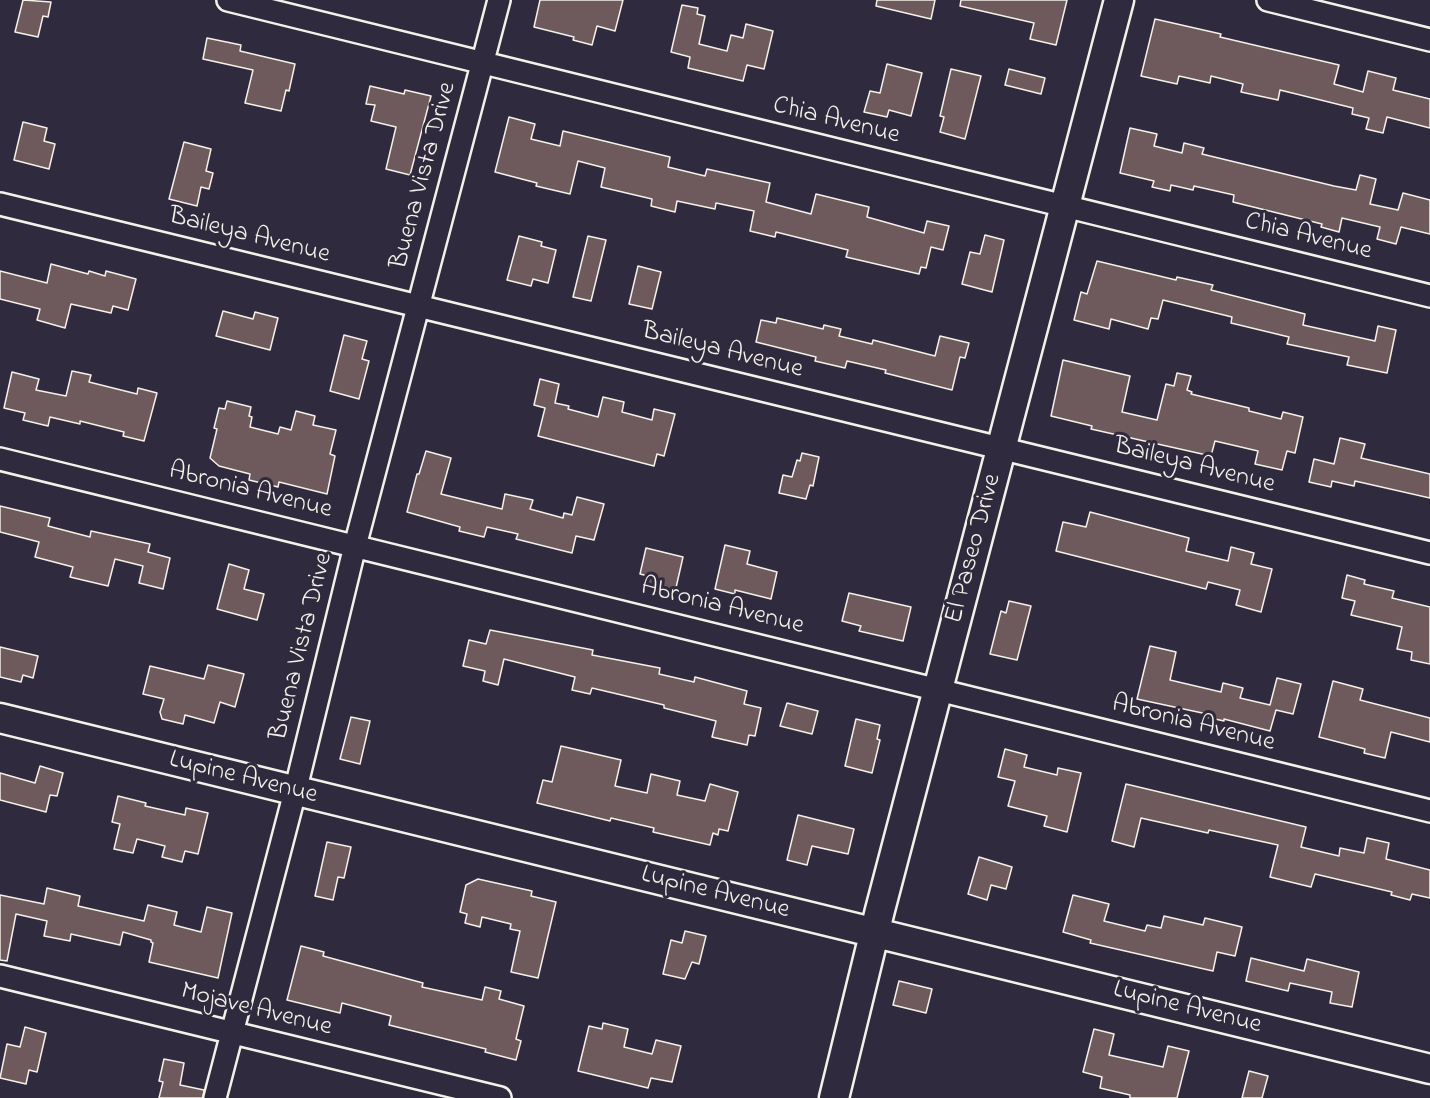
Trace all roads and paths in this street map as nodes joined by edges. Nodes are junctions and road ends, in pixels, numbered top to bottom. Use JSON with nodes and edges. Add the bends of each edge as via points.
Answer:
{"nodes":[{"id":1,"x":228,"y":0,"type":"edge"},
{"id":2,"x":499,"y":0,"type":"edge"},
{"id":3,"x":1119,"y":0,"type":"edge"},
{"id":4,"x":1268,"y":0,"type":"edge"},
{"id":5,"x":1430,"y":40,"type":"edge"},
{"id":6,"x":483,"y":63,"type":"junction"},
{"id":7,"x":0,"y":204,"type":"edge"},
{"id":8,"x":1065,"y":206,"type":"junction"},
{"id":9,"x":1430,"y":296,"type":"edge"},
{"id":10,"x":419,"y":305,"type":"junction"},
{"id":11,"x":1001,"y":448,"type":"junction"},
{"id":12,"x":0,"y":459,"type":"edge"},
{"id":13,"x":355,"y":546,"type":"junction"},
{"id":14,"x":1430,"y":553,"type":"edge"},
{"id":15,"x":938,"y":690,"type":"junction"},
{"id":16,"x":0,"y":718,"type":"edge"},
{"id":17,"x":295,"y":792,"type":"junction"},
{"id":18,"x":1430,"y":811,"type":"edge"},
{"id":19,"x":874,"y":932,"type":"junction"},
{"id":20,"x":0,"y":976,"type":"edge"},
{"id":21,"x":231,"y":1032,"type":"junction"},
{"id":22,"x":1430,"y":1070,"type":"edge"},
{"id":23,"x":214,"y":1098,"type":"edge"},
{"id":24,"x":500,"y":1098,"type":"edge"},
{"id":25,"x":834,"y":1098,"type":"edge"}],
"edges":[{"from":1,"to":6,"type":"street","name":"Chia Avenue"},
{"from":2,"to":6,"type":"street","name":"Buena Vista Drive"},
{"from":3,"to":8,"type":"street","name":"El Paseo Drive"},
{"from":4,"to":5,"type":"street"},
{"from":6,"to":8,"type":"street","name":"Chia Avenue"},
{"from":6,"to":10,"type":"street","name":"Buena Vista Drive"},
{"from":7,"to":10,"type":"street","name":"Baileya Avenue"},
{"from":8,"to":9,"type":"street","name":"Chia Avenue"},
{"from":8,"to":11,"type":"street","name":"El Paseo Drive"},
{"from":10,"to":11,"type":"street","name":"Baileya Avenue"},
{"from":10,"to":13,"type":"street","name":"Buena Vista Drive"},
{"from":11,"to":14,"type":"street","name":"Baileya Avenue"},
{"from":11,"to":15,"type":"street","name":"El Paseo Drive"},
{"from":12,"to":13,"type":"street","name":"Abronia Avenue"},
{"from":13,"to":15,"type":"street","name":"Abronia Avenue"},
{"from":13,"to":17,"type":"street","name":"Buena Vista Drive"},
{"from":15,"to":18,"type":"street","name":"Abronia Avenue"},
{"from":15,"to":19,"type":"street","name":"El Paseo Drive"},
{"from":16,"to":17,"type":"street","name":"Lupine Avenue"},
{"from":17,"to":19,"type":"street","name":"Lupine Avenue"},
{"from":17,"to":21,"type":"street","name":"Buena Vista Drive"},
{"from":19,"to":22,"type":"street","name":"Lupine Avenue"},
{"from":19,"to":25,"type":"street","name":"El Paseo Drive"},
{"from":20,"to":21,"type":"street","name":"Mojave Avenue"},
{"from":21,"to":23,"type":"street","name":"Buena Vista Drive"},
{"from":21,"to":24,"type":"street","name":"Mojave Avenue"}]}
